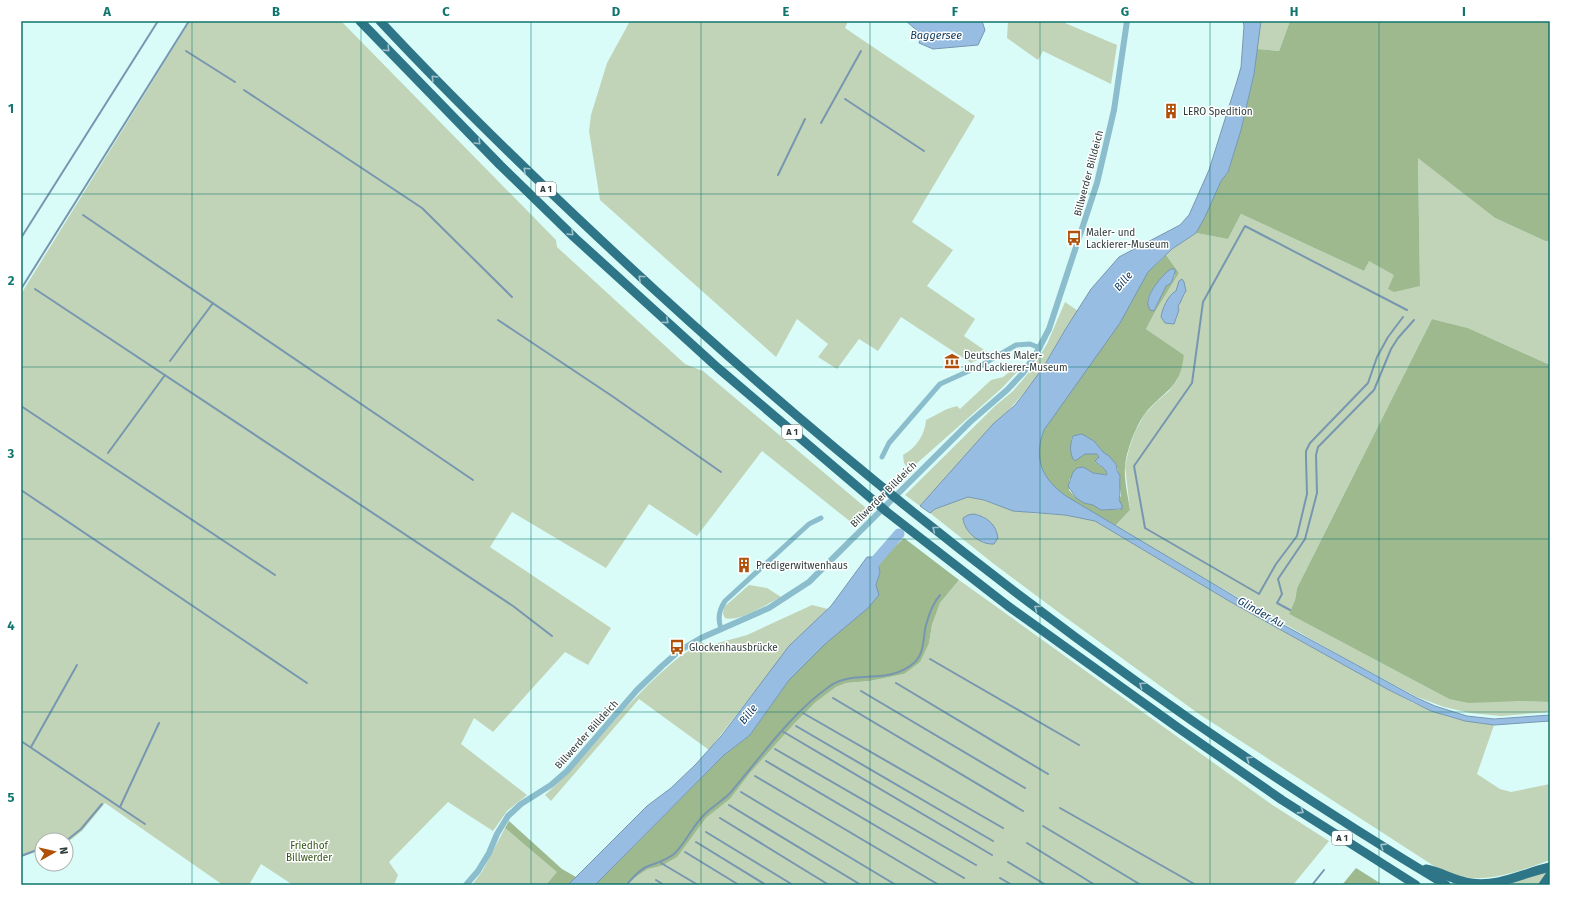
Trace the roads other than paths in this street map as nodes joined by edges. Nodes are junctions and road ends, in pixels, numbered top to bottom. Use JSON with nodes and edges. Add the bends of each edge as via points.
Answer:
{"nodes":[{"id":1,"x":360,"y":21,"type":"edge"},
{"id":2,"x":380,"y":21,"type":"edge"},
{"id":3,"x":1127,"y":21,"type":"edge"},
{"id":4,"x":1040,"y":348,"type":"junction"},
{"id":5,"x":882,"y":457,"type":"dead end"},
{"id":6,"x":822,"y":518,"type":"dead end"},
{"id":7,"x":721,"y":628,"type":"junction"},
{"id":8,"x":1416,"y":867,"type":"junction"},
{"id":9,"x":1550,"y":867,"type":"edge"},
{"id":10,"x":1550,"y":875,"type":"edge"},
{"id":11,"x":466,"y":885,"type":"edge"},
{"id":12,"x":1416,"y":885,"type":"edge"},
{"id":13,"x":1446,"y":885,"type":"edge"},
{"id":14,"x":1543,"y":885,"type":"edge"}],
"edges":[{"from":1,"to":12,"type":"highway","number":"A 1","one_way":true,"via":[[489,154],[576,238],[718,368],[887,512],[1008,606],[1177,727],[1282,800]]},
{"from":8,"to":2,"type":"highway","number":"A 1","one_way":true,"via":[[1282,781],[1109,662],[984,567],[808,427],[701,333],[539,182]]},
{"from":3,"to":4,"type":"street","name":"Billwerder Billdeich","via":[[1114,110],[1097,183],[1053,317]]},
{"from":4,"to":5,"type":"street","via":[[1030,344],[1016,345],[980,366],[940,384],[889,443]]},
{"from":4,"to":7,"type":"street","name":"Billwerder Billdeich","via":[[1023,373],[1007,390],[970,422],[819,573],[798,590],[762,612]]},
{"from":6,"to":7,"type":"street","via":[[809,524],[725,601],[719,616]]},
{"from":7,"to":11,"type":"street","name":"Billwerder Billdeich","via":[[667,661],[637,690],[567,771],[508,816],[478,871]]},
{"from":8,"to":9,"type":"highway","via":[[1471,884],[1487,884],[1508,881]]},
{"from":8,"to":13,"type":"highway","number":"A 1"},
{"from":10,"to":14,"type":"highway"}]}
